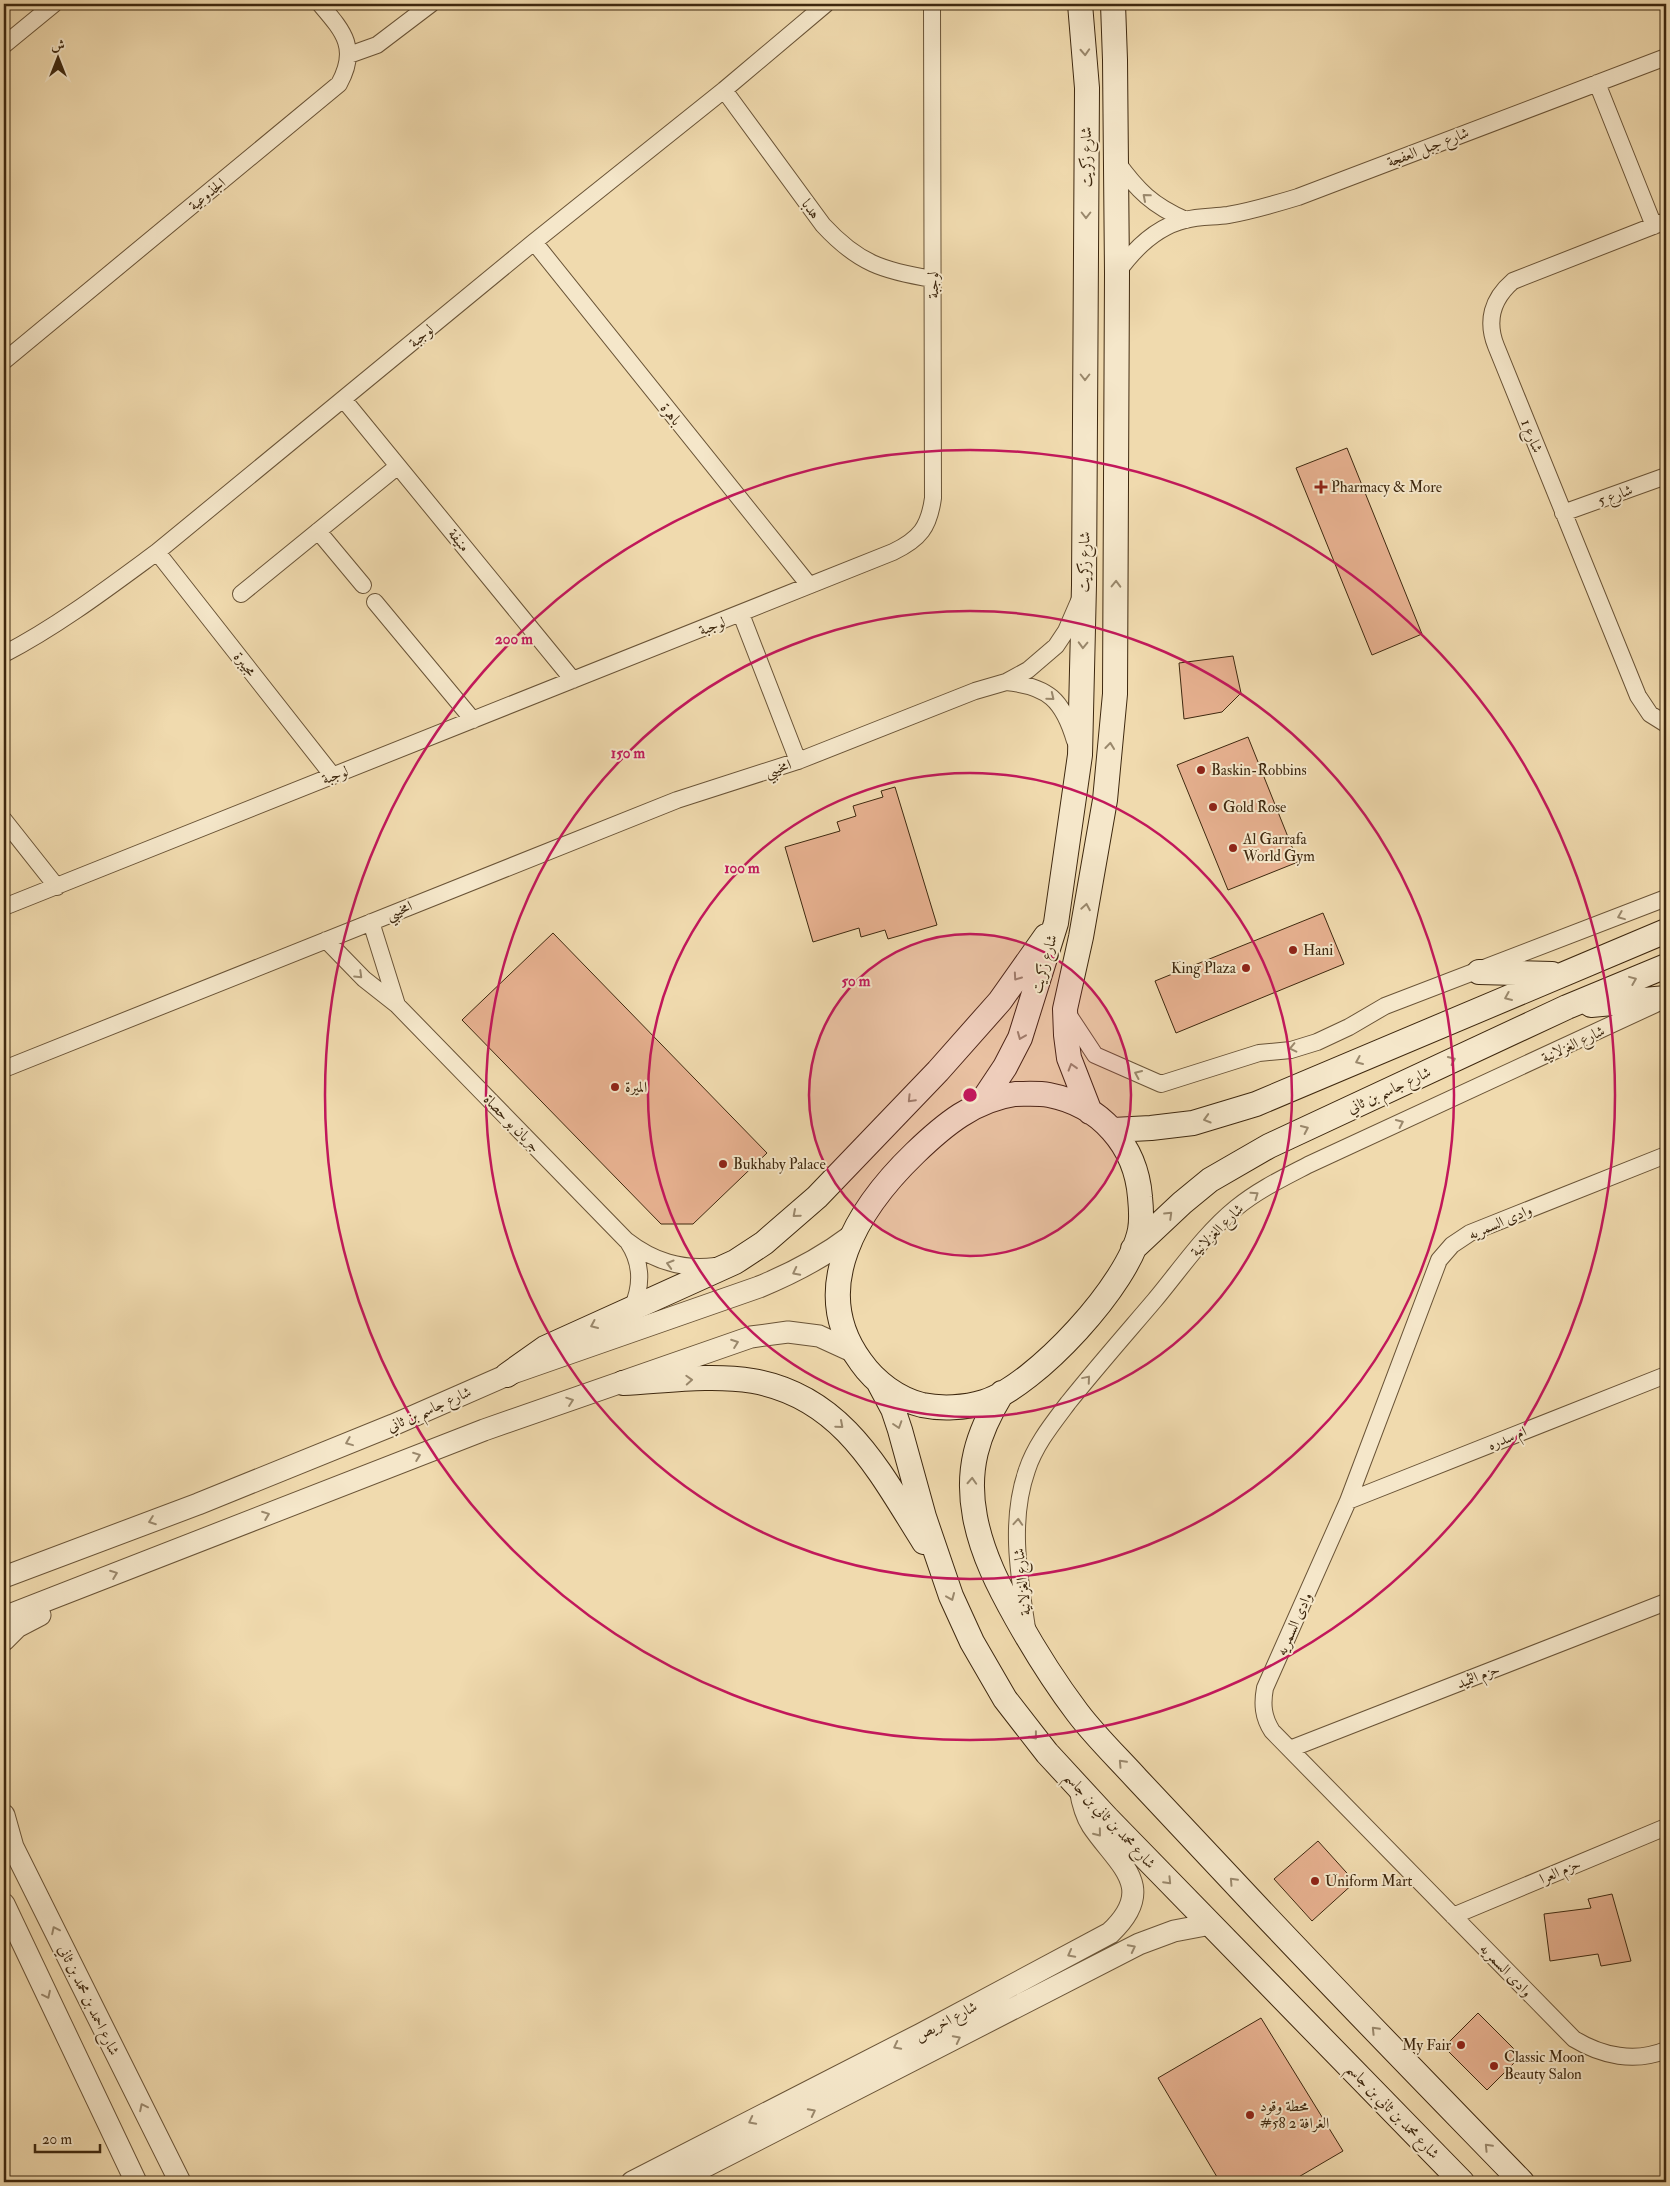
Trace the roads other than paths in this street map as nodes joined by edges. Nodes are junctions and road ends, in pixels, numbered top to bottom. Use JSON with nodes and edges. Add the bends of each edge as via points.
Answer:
{"nodes":[{"id":1,"x":54,"y":4,"type":"edge"},
{"id":2,"x":320,"y":4,"type":"edge"},
{"id":3,"x":430,"y":4,"type":"edge"},
{"id":4,"x":826,"y":4,"type":"edge"},
{"id":5,"x":932,"y":4,"type":"edge"},
{"id":6,"x":1080,"y":4,"type":"edge"},
{"id":7,"x":1112,"y":4,"type":"edge"},
{"id":8,"x":4,"y":45,"type":"edge"},
{"id":9,"x":349,"y":55,"type":"junction"},
{"id":10,"x":1666,"y":57,"type":"edge"},
{"id":11,"x":1597,"y":83,"type":"junction"},
{"id":12,"x":724,"y":90,"type":"junction"},
{"id":13,"x":1116,"y":162,"type":"junction"},
{"id":14,"x":1186,"y":220,"type":"junction"},
{"id":15,"x":1660,"y":224,"type":"edge"},
{"id":16,"x":534,"y":242,"type":"junction"},
{"id":17,"x":1117,"y":273,"type":"junction"},
{"id":18,"x":934,"y":279,"type":"junction"},
{"id":19,"x":4,"y":361,"type":"edge"},
{"id":20,"x":344,"y":400,"type":"junction"},
{"id":21,"x":398,"y":466,"type":"junction"},
{"id":22,"x":1666,"y":476,"type":"edge"},
{"id":23,"x":1563,"y":513,"type":"junction"},
{"id":24,"x":318,"y":532,"type":"junction"},
{"id":25,"x":157,"y":552,"type":"junction"},
{"id":26,"x":363,"y":585,"type":"dead end"},
{"id":27,"x":809,"y":585,"type":"junction"},
{"id":28,"x":1084,"y":585,"type":"junction"},
{"id":29,"x":241,"y":594,"type":"dead end"},
{"id":30,"x":375,"y":602,"type":"dead end"},
{"id":31,"x":741,"y":614,"type":"junction"},
{"id":32,"x":4,"y":654,"type":"edge"},
{"id":33,"x":573,"y":680,"type":"junction"},
{"id":34,"x":1006,"y":682,"type":"junction"},
{"id":35,"x":473,"y":720,"type":"junction"},
{"id":36,"x":1666,"y":724,"type":"edge"},
{"id":37,"x":1080,"y":755,"type":"junction"},
{"id":38,"x":798,"y":761,"type":"junction"},
{"id":39,"x":333,"y":776,"type":"junction"},
{"id":40,"x":4,"y":820,"type":"edge"},
{"id":41,"x":57,"y":886,"type":"junction"},
{"id":42,"x":1666,"y":898,"type":"edge"},
{"id":43,"x":4,"y":907,"type":"edge"},
{"id":44,"x":371,"y":922,"type":"junction"},
{"id":45,"x":1056,"y":923,"type":"junction"},
{"id":46,"x":1666,"y":931,"type":"edge"},
{"id":47,"x":326,"y":940,"type":"junction"},
{"id":48,"x":1666,"y":966,"type":"edge"},
{"id":49,"x":1479,"y":972,"type":"junction"},
{"id":50,"x":1561,"y":974,"type":"junction"},
{"id":51,"x":1666,"y":998,"type":"edge"},
{"id":52,"x":397,"y":1006,"type":"junction"},
{"id":53,"x":1567,"y":1007,"type":"junction"},
{"id":54,"x":1065,"y":1009,"type":"junction"},
{"id":55,"x":4,"y":1069,"type":"edge"},
{"id":56,"x":981,"y":1103,"type":"junction"},
{"id":57,"x":1090,"y":1112,"type":"junction"},
{"id":58,"x":1113,"y":1130,"type":"junction"},
{"id":59,"x":1666,"y":1155,"type":"edge"},
{"id":60,"x":851,"y":1236,"type":"junction"},
{"id":61,"x":626,"y":1240,"type":"junction"},
{"id":62,"x":1133,"y":1249,"type":"junction"},
{"id":63,"x":735,"y":1262,"type":"junction"},
{"id":64,"x":632,"y":1308,"type":"junction"},
{"id":65,"x":854,"y":1352,"type":"junction"},
{"id":66,"x":507,"y":1375,"type":"junction"},
{"id":67,"x":1666,"y":1375,"type":"edge"},
{"id":68,"x":878,"y":1381,"type":"junction"},
{"id":69,"x":623,"y":1383,"type":"junction"},
{"id":70,"x":1002,"y":1393,"type":"junction"},
{"id":71,"x":1348,"y":1501,"type":"junction"},
{"id":72,"x":939,"y":1565,"type":"junction"},
{"id":73,"x":7,"y":1575,"type":"edge"},
{"id":74,"x":90,"y":1583,"type":"junction"},
{"id":75,"x":1666,"y":1602,"type":"edge"},
{"id":76,"x":4,"y":1617,"type":"edge"},
{"id":77,"x":4,"y":1640,"type":"edge"},
{"id":78,"x":1029,"y":1640,"type":"junction"},
{"id":79,"x":1290,"y":1750,"type":"junction"},
{"id":80,"x":1080,"y":1789,"type":"junction"},
{"id":81,"x":4,"y":1815,"type":"edge"},
{"id":82,"x":1666,"y":1827,"type":"edge"},
{"id":83,"x":4,"y":1904,"type":"edge"},
{"id":84,"x":1453,"y":1916,"type":"junction"},
{"id":85,"x":1211,"y":1924,"type":"junction"},
{"id":86,"x":1666,"y":2050,"type":"edge"},
{"id":87,"x":136,"y":2182,"type":"edge"},
{"id":88,"x":180,"y":2182,"type":"edge"},
{"id":89,"x":632,"y":2182,"type":"edge"},
{"id":90,"x":675,"y":2182,"type":"edge"},
{"id":91,"x":1462,"y":2182,"type":"edge"},
{"id":92,"x":1522,"y":2182,"type":"edge"}],
"edges":[{"from":1,"to":8,"type":"street"},
{"from":2,"to":9,"type":"street","via":[[340,28]]},
{"from":3,"to":9,"type":"street","via":[[377,45]]},
{"from":4,"to":12,"type":"street","name":"لوجبة"},
{"from":5,"to":18,"type":"street","name":"لوجبة"},
{"from":6,"to":28,"type":"main road","name":"شارع زكريت","one_way":true,"via":[[1087,88]]},
{"from":7,"to":13,"type":"main road","name":"شارع زكريت"},
{"from":9,"to":19,"type":"street","name":"الجذوعية","via":[[346,72],[330,94]]},
{"from":10,"to":11,"type":"street","name":"شارع جبل العفجة"},
{"from":11,"to":14,"type":"street","name":"شارع جبل العفجة","via":[[1298,197],[1236,213]]},
{"from":11,"to":15,"type":"street","name":"شارع 1"},
{"from":12,"to":16,"type":"street","name":"لوجبة"},
{"from":12,"to":18,"type":"street","name":"هدبا","via":[[823,225],[840,243],[883,269]]},
{"from":14,"to":13,"type":"street","one_way":true,"via":[[1147,198]]},
{"from":13,"to":17,"type":"main road","name":"شارع زكريت"},
{"from":14,"to":17,"type":"street","name":"شارع جبل العفجة","via":[[1163,229],[1144,242]]},
{"from":15,"to":23,"type":"street","name":"شارع 1","via":[[1524,275],[1504,289],[1492,310],[1492,335]]},
{"from":16,"to":20,"type":"street","name":"لوجبة"},
{"from":16,"to":27,"type":"street","name":"باهرة"},
{"from":54,"to":17,"type":"main road","name":"شارع زكريت","one_way":true,"via":[[1104,800],[1115,694]]},
{"from":18,"to":27,"type":"street","name":"لوجبة","via":[[930,515],[922,532],[909,544]]},
{"from":20,"to":21,"type":"street","name":"منيفة"},
{"from":20,"to":25,"type":"street","name":"لوجبة"},
{"from":21,"to":24,"type":"street"},
{"from":21,"to":33,"type":"street","name":"منيفة"},
{"from":22,"to":23,"type":"street","name":"شارع 5"},
{"from":23,"to":36,"type":"street","name":"شارع 1","via":[[1638,696],[1650,714]]},
{"from":24,"to":26,"type":"street"},
{"from":24,"to":29,"type":"street"},
{"from":25,"to":32,"type":"street","name":"لوجبة","via":[[91,600]]},
{"from":25,"to":39,"type":"street","name":"مجيبرة"},
{"from":27,"to":31,"type":"street","name":"لوجبة"},
{"from":28,"to":34,"type":"street","name":"امخيبي","via":[[1074,615],[1056,646],[1028,670]]},
{"from":28,"to":37,"type":"main road","name":"شارع زكريت","one_way":true},
{"from":30,"to":35,"type":"street"},
{"from":31,"to":33,"type":"street","name":"لوجبة"},
{"from":31,"to":38,"type":"street","name":"امخيبي"},
{"from":33,"to":35,"type":"street","name":"لوجبة"},
{"from":34,"to":37,"type":"street","name":"امخيبي","one_way":true,"via":[[1032,686],[1059,703],[1070,722]]},
{"from":34,"to":38,"type":"street","name":"امخيبي","via":[[975,691]]},
{"from":35,"to":39,"type":"street","name":"لوجبة"},
{"from":37,"to":45,"type":"main road","name":"شارع زكريت"},
{"from":38,"to":44,"type":"street","name":"امخيبي","via":[[677,800]]},
{"from":39,"to":41,"type":"street","name":"لوجبة"},
{"from":40,"to":41,"type":"street"},
{"from":41,"to":43,"type":"street","name":"لوجبة"},
{"from":42,"to":49,"type":"street","one_way":true},
{"from":44,"to":47,"type":"street","name":"امخيبي"},
{"from":44,"to":52,"type":"street","name":"جريان بو حصاة"},
{"from":45,"to":56,"type":"main road","name":"شارع زكريت","one_way":true,"via":[[1020,1038]]},
{"from":45,"to":63,"type":"main road","one_way":true,"via":[[1000,1001],[938,1071],[817,1196],[764,1243]]},
{"from":46,"to":50,"type":"main road"},
{"from":47,"to":52,"type":"street","name":"جريان بو حصاة","one_way":true,"via":[[364,979]]},
{"from":47,"to":55,"type":"street","name":"امخيبي"},
{"from":53,"to":48,"type":"main road","name":"شارع جاسم بن ثاني","one_way":true},
{"from":49,"to":50,"type":"main road"},
{"from":49,"to":54,"type":"street","one_way":true,"via":[[1385,1006],[1317,1042],[1291,1050],[1259,1053],[1161,1084],[1096,1056]]},
{"from":50,"to":58,"type":"main road","one_way":true,"via":[[1256,1104],[1194,1123]]},
{"from":51,"to":53,"type":"main road"},
{"from":78,"to":51,"type":"street","name":"شارع الغزلانية","one_way":true,"via":[[1018,1573],[1017,1529],[1019,1498],[1027,1469],[1062,1411],[1209,1234],[1258,1192],[1308,1165]]},
{"from":52,"to":61,"type":"street","name":"جريان بو حصاة"},
{"from":62,"to":53,"type":"main road","name":"شارع جاسم بن ثاني","one_way":true,"via":[[1210,1180],[1244,1160],[1297,1132]]},
{"from":57,"to":54,"type":"main road","name":"شارع زكريت","one_way":true,"via":[[1070,1058]]},
{"from":56,"to":57,"type":"main road","via":[[1015,1094],[1046,1095]]},
{"from":56,"to":60,"type":"main road","via":[[932,1136],[894,1173],[872,1200]]},
{"from":57,"to":58,"type":"main road"},
{"from":58,"to":62,"type":"main road","via":[[1130,1156],[1139,1184],[1140,1230]]},
{"from":59,"to":71,"type":"street","name":"وادى السمريه","via":[[1470,1233],[1452,1245],[1439,1260]]},
{"from":60,"to":65,"type":"main road","via":[[841,1267],[838,1301]]},
{"from":60,"to":66,"type":"street","name":"شارع جاسم بن ثاني","one_way":true,"via":[[795,1273]]},
{"from":63,"to":61,"type":"street","name":"جريان بو حصاة","one_way":true,"via":[[698,1268],[679,1266],[651,1257]]},
{"from":61,"to":64,"type":"street","name":"جريان بو حصاة","via":[[636,1257],[640,1277]]},
{"from":62,"to":70,"type":"main road","via":[[1109,1291],[1077,1329],[1040,1366]]},
{"from":63,"to":64,"type":"main road"},
{"from":64,"to":66,"type":"main road","one_way":true,"via":[[545,1348]]},
{"from":65,"to":68,"type":"main road"},
{"from":69,"to":65,"type":"street","one_way":true,"via":[[751,1337],[788,1332],[819,1336]]},
{"from":66,"to":73,"type":"street","name":"شارع جاسم بن ثاني","one_way":true,"via":[[394,1425],[198,1504]]},
{"from":67,"to":71,"type":"street","name":"ام سدره"},
{"from":68,"to":70,"type":"main road","via":[[903,1398],[937,1407],[984,1402]]},
{"from":68,"to":72,"type":"main road","name":"شارع محمد بن ثاني بن جاسم","one_way":true,"via":[[900,1430]]},
{"from":69,"to":72,"type":"main road","one_way":true,"via":[[708,1379],[751,1381],[781,1388],[811,1402],[842,1426],[866,1452]]},
{"from":74,"to":69,"type":"street","one_way":true,"via":[[484,1430]]},
{"from":78,"to":70,"type":"main road","one_way":true,"via":[[999,1587],[986,1556],[975,1519],[971,1489],[979,1440],[986,1419]]},
{"from":71,"to":79,"type":"street","name":"وادى السمريه","via":[[1265,1688],[1263,1706],[1268,1723]]},
{"from":72,"to":80,"type":"main road","name":"شارع محمد بن ثاني بن جاسم","one_way":true,"via":[[972,1642],[1005,1699]]},
{"from":74,"to":76,"type":"street"},
{"from":74,"to":77,"type":"street","via":[[69,1601],[17,1627]]},
{"from":75,"to":79,"type":"street","name":"حزم الثميد"},
{"from":92,"to":78,"type":"main road","one_way":true,"via":[[1111,1752],[1077,1712]]},
{"from":79,"to":84,"type":"street","name":"وادى السمريه"},
{"from":80,"to":85,"type":"main road","name":"شارع محمد بن ثاني بن جاسم","one_way":true},
{"from":80,"to":89,"type":"street","name":"شارع اخريص","one_way":true,"via":[[1092,1824],[1128,1871],[1132,1888],[1130,1906],[1123,1921],[1110,1933]]},
{"from":88,"to":81,"type":"street","name":"شارع احمد بن محمد بن ثاني","one_way":true,"via":[[13,1847]]},
{"from":82,"to":84,"type":"street","name":"حزم العرا"},
{"from":83,"to":87,"type":"street","one_way":true},
{"from":84,"to":86,"type":"street","name":"وادى السمريه","via":[[1574,2040],[1593,2050],[1632,2058]]},
{"from":90,"to":85,"type":"street","name":"شارع اخريص","one_way":true,"via":[[1139,1944],[1174,1930]]},
{"from":85,"to":91,"type":"main road","name":"شارع محمد بن ثاني بن جاسم"}]}
